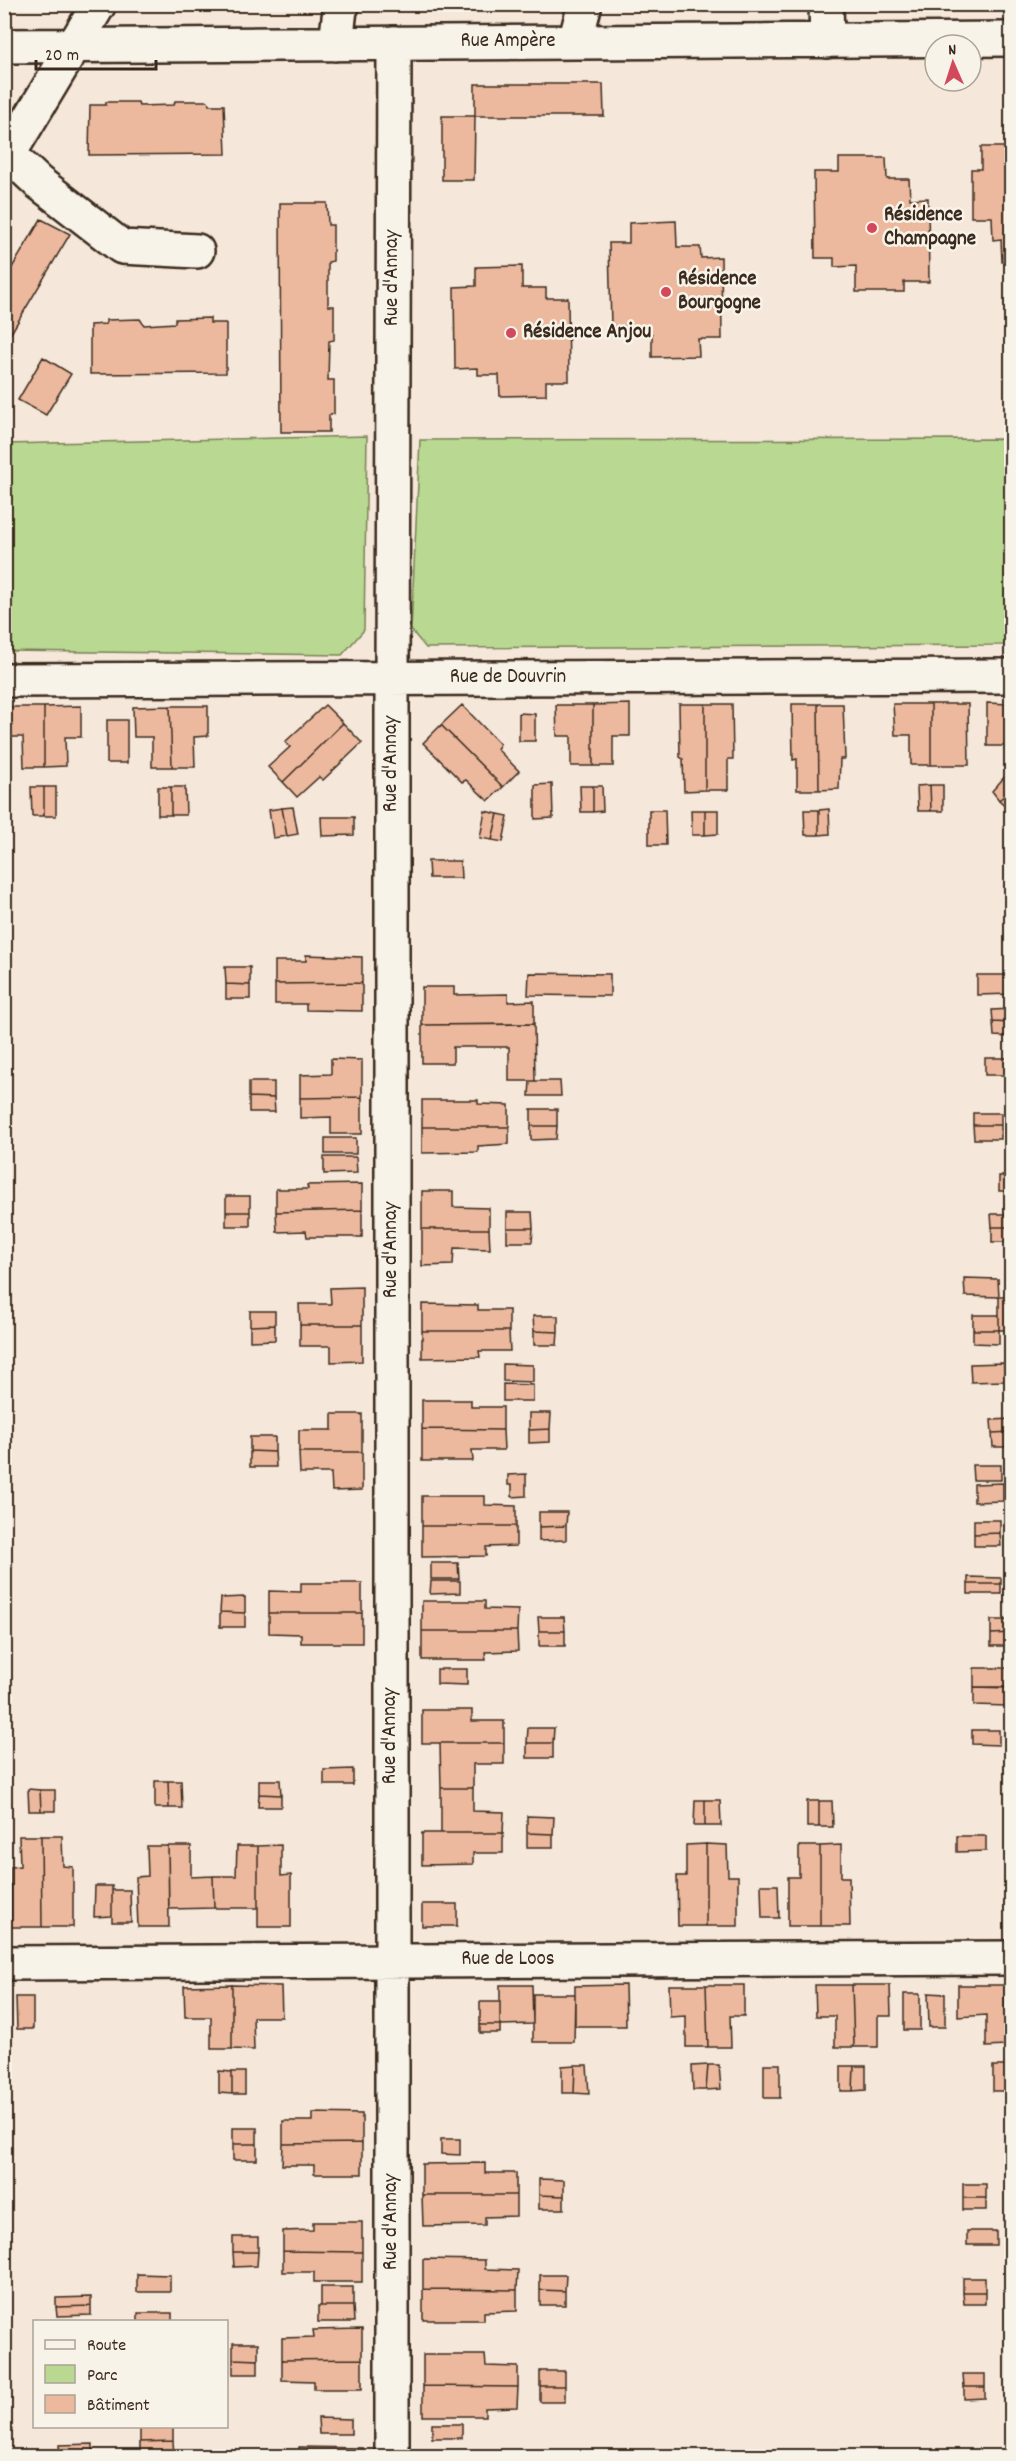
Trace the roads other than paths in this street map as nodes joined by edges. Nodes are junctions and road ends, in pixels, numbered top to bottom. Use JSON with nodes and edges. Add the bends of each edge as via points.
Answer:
{"nodes":[{"id":1,"x":99,"y":4,"type":"edge"},
{"id":2,"x":343,"y":4,"type":"edge"},
{"id":3,"x":585,"y":4,"type":"edge"},
{"id":4,"x":826,"y":4,"type":"edge"},
{"id":5,"x":1011,"y":39,"type":"edge"},
{"id":6,"x":827,"y":40,"type":"junction"},
{"id":7,"x":575,"y":42,"type":"junction"},
{"id":8,"x":394,"y":43,"type":"junction"},
{"id":9,"x":336,"y":44,"type":"junction"},
{"id":10,"x":75,"y":45,"type":"junction"},
{"id":11,"x":4,"y":46,"type":"edge"},
{"id":12,"x":6,"y":156,"type":"edge"},
{"id":13,"x":197,"y":251,"type":"dead end"},
{"id":14,"x":1011,"y":676,"type":"edge"},
{"id":15,"x":392,"y":679,"type":"junction"},
{"id":16,"x":4,"y":680,"type":"edge"},
{"id":17,"x":1011,"y":1958,"type":"edge"},
{"id":18,"x":391,"y":1960,"type":"junction"},
{"id":19,"x":4,"y":1963,"type":"edge"},
{"id":20,"x":392,"y":2457,"type":"edge"}],
"edges":[{"from":1,"to":10,"type":"street"},
{"from":2,"to":9,"type":"street"},
{"from":3,"to":7,"type":"street"},
{"from":4,"to":6,"type":"street"},
{"from":5,"to":6,"type":"street","name":"Rue Ampère"},
{"from":6,"to":7,"type":"street","name":"Rue Ampère"},
{"from":7,"to":8,"type":"street","name":"Rue Ampère"},
{"from":8,"to":9,"type":"street","name":"Rue Ampère"},
{"from":8,"to":15,"type":"street","name":"Rue d'Annay"},
{"from":9,"to":10,"type":"street","name":"Rue Ampère"},
{"from":10,"to":11,"type":"street","name":"Rue Ampère"},
{"from":10,"to":12,"type":"street"},
{"from":12,"to":13,"type":"street","via":[[122,247]]},
{"from":14,"to":15,"type":"street","name":"Rue de Douvrin"},
{"from":15,"to":16,"type":"street","name":"Rue de Douvrin"},
{"from":15,"to":18,"type":"street","name":"Rue d'Annay"},
{"from":17,"to":18,"type":"street","name":"Rue de Loos"},
{"from":18,"to":19,"type":"street","name":"Rue de Loos"},
{"from":18,"to":20,"type":"street","name":"Rue d'Annay"}]}
